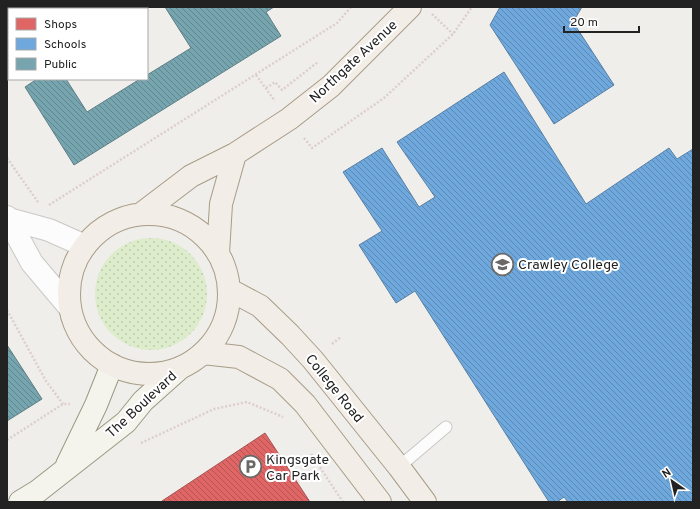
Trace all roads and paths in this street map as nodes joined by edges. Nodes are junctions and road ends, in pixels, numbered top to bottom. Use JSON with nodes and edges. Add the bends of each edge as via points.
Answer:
{"nodes":[{"id":1,"x":352,"y":7,"type":"edge"},
{"id":2,"x":410,"y":7,"type":"edge"},
{"id":3,"x":472,"y":7,"type":"edge"},
{"id":4,"x":430,"y":12,"type":"dead end"},
{"id":5,"x":453,"y":34,"type":"junction"},
{"id":6,"x":318,"y":62,"type":"dead end"},
{"id":7,"x":256,"y":75,"type":"junction"},
{"id":8,"x":266,"y":88,"type":"junction"},
{"id":9,"x":275,"y":101,"type":"dead end"},
{"id":10,"x":300,"y":134,"type":"dead end"},
{"id":11,"x":235,"y":154,"type":"junction"},
{"id":12,"x":7,"y":158,"type":"edge"},
{"id":13,"x":43,"y":209,"type":"junction"},
{"id":14,"x":141,"y":214,"type":"junction"},
{"id":15,"x":8,"y":218,"type":"edge"},
{"id":16,"x":49,"y":230,"type":"junction"},
{"id":17,"x":85,"y":246,"type":"junction"},
{"id":18,"x":218,"y":252,"type":"junction"},
{"id":19,"x":230,"y":290,"type":"junction"},
{"id":20,"x":70,"y":308,"type":"junction"},
{"id":21,"x":7,"y":310,"type":"edge"},
{"id":22,"x":203,"y":353,"type":"junction"},
{"id":23,"x":112,"y":365,"type":"junction"},
{"id":24,"x":180,"y":368,"type":"junction"},
{"id":25,"x":287,"y":419,"type":"dead end"},
{"id":26,"x":446,"y":427,"type":"dead end"},
{"id":27,"x":7,"y":440,"type":"edge"},
{"id":28,"x":138,"y":444,"type":"dead end"},
{"id":29,"x":309,"y":451,"type":"dead end"},
{"id":30,"x":399,"y":467,"type":"junction"},
{"id":31,"x":65,"y":469,"type":"junction"},
{"id":32,"x":20,"y":502,"type":"edge"},
{"id":33,"x":343,"y":502,"type":"edge"},
{"id":34,"x":380,"y":502,"type":"edge"},
{"id":35,"x":425,"y":502,"type":"edge"}],
"edges":[{"from":1,"to":7,"type":"path","via":[[337,23]]},
{"from":2,"to":11,"type":"main road","name":"Northgate Avenue","via":[[331,86],[289,119]]},
{"from":3,"to":5,"type":"path"},
{"from":4,"to":5,"type":"path"},
{"from":5,"to":10,"type":"path","via":[[384,98],[312,148]]},
{"from":6,"to":8,"type":"path","via":[[282,90],[275,82]]},
{"from":7,"to":8,"type":"path"},
{"from":7,"to":13,"type":"path"},
{"from":8,"to":9,"type":"path"},
{"from":11,"to":14,"type":"main road","name":"Northgate Avenue","via":[[191,176]]},
{"from":11,"to":18,"type":"main road","via":[[221,204]]},
{"from":12,"to":13,"type":"path"},
{"from":13,"to":16,"type":"path"},
{"from":14,"to":17,"type":"main road","via":[[115,221],[93,236]]},
{"from":14,"to":18,"type":"main road","via":[[168,216],[188,223],[205,236]]},
{"from":15,"to":16,"type":"street"},
{"from":15,"to":20,"type":"street","via":[[32,263]]},
{"from":16,"to":17,"type":"street"},
{"from":17,"to":20,"type":"main road","via":[[70,282]]},
{"from":18,"to":19,"type":"main road"},
{"from":19,"to":22,"type":"main road","via":[[227,313],[218,335]]},
{"from":19,"to":30,"type":"main road","name":"College Road","via":[[260,306],[290,335]]},
{"from":20,"to":23,"type":"main road","via":[[78,332],[93,351]]},
{"from":21,"to":27,"type":"path","via":[[46,381],[63,404]]},
{"from":22,"to":24,"type":"main road"},
{"from":22,"to":34,"type":"main road","via":[[239,357],[280,379],[305,404]]},
{"from":23,"to":24,"type":"main road","via":[[134,373],[157,374]]},
{"from":23,"to":31,"type":"street","name":"The Boulevard"},
{"from":24,"to":31,"type":"street","name":"The Boulevard","via":[[143,401],[126,422]]},
{"from":25,"to":28,"type":"path","via":[[247,402],[214,409]]},
{"from":26,"to":30,"type":"lane"},
{"from":29,"to":33,"type":"path"},
{"from":30,"to":35,"type":"main road","name":"College Road"},
{"from":31,"to":32,"type":"street","name":"The Boulevard"}]}
